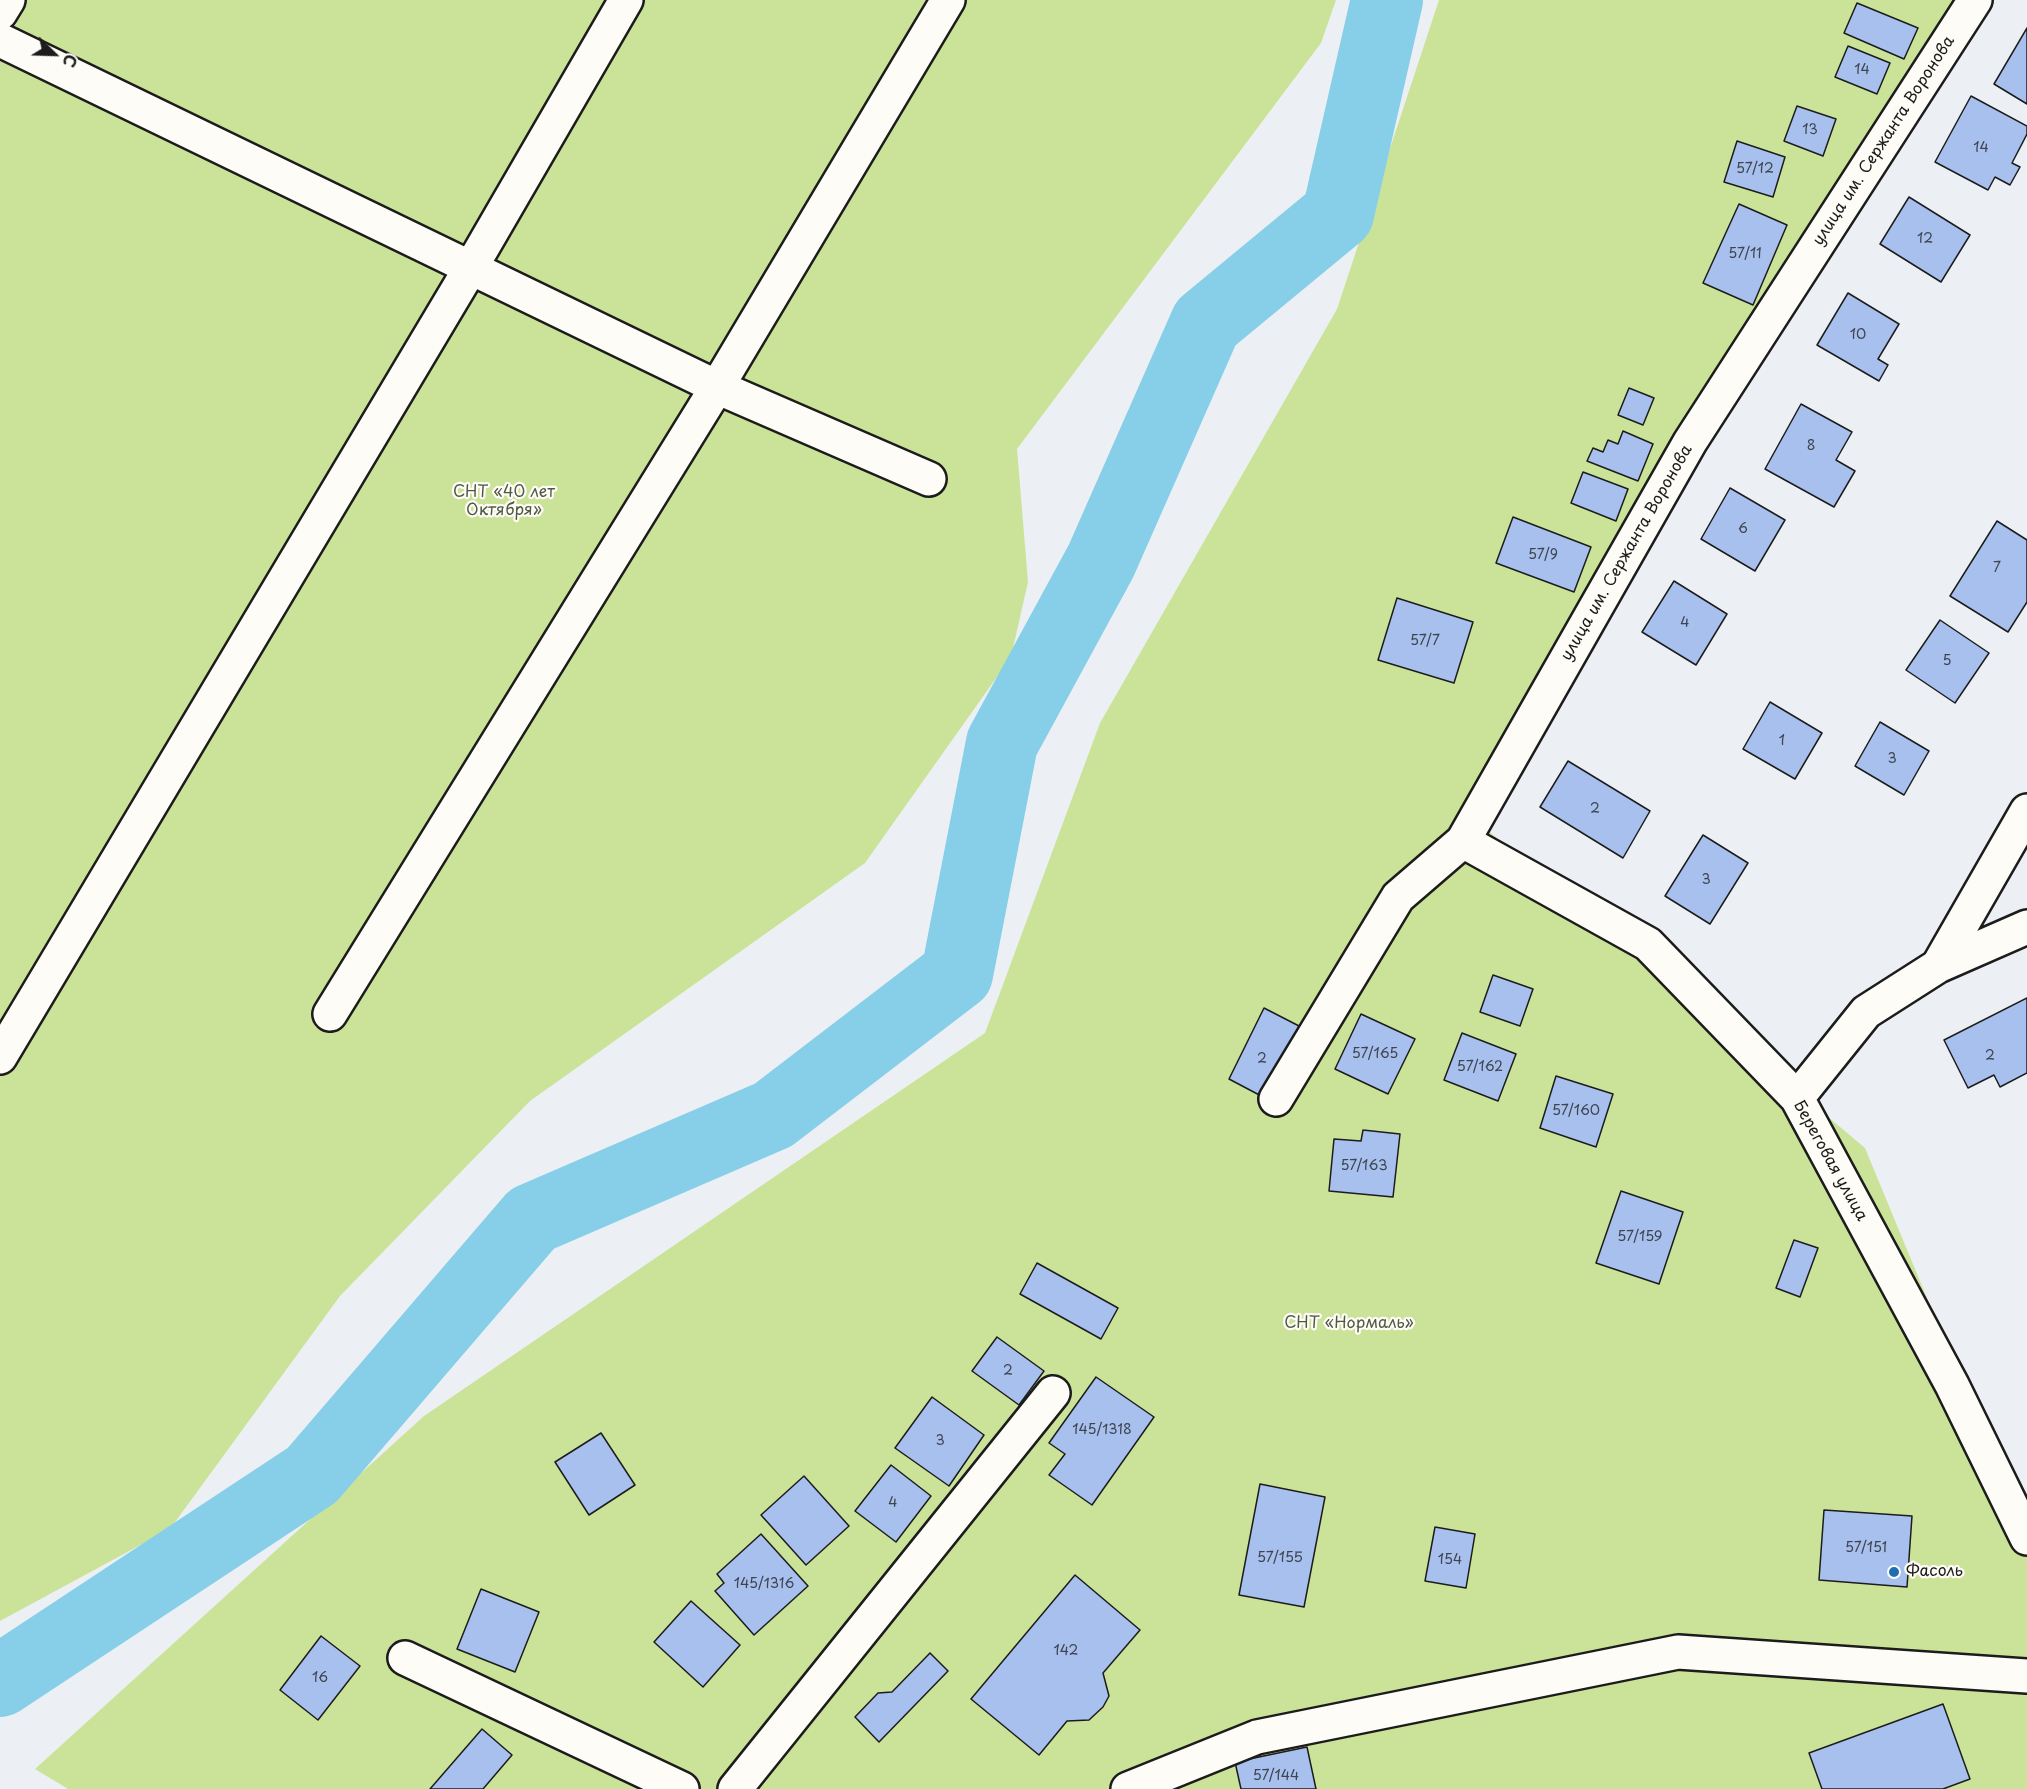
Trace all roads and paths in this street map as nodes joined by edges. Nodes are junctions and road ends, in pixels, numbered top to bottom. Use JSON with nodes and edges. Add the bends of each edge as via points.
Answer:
{"nodes":[{"id":1,"x":8,"y":0,"type":"edge"},
{"id":2,"x":626,"y":0,"type":"edge"},
{"id":3,"x":948,"y":0,"type":"edge"},
{"id":4,"x":1975,"y":0,"type":"edge"},
{"id":5,"x":0,"y":13,"type":"edge"},
{"id":6,"x":0,"y":40,"type":"edge"},
{"id":7,"x":470,"y":269,"type":"junction"},
{"id":8,"x":717,"y":387,"type":"junction"},
{"id":9,"x":929,"y":479,"type":"dead end"},
{"id":10,"x":2027,"y":811,"type":"edge"},
{"id":11,"x":1463,"y":841,"type":"junction"},
{"id":12,"x":2027,"y":927,"type":"edge"},
{"id":13,"x":1938,"y":966,"type":"junction"},
{"id":14,"x":330,"y":1014,"type":"dead end"},
{"id":15,"x":0,"y":1057,"type":"edge"},
{"id":16,"x":1797,"y":1098,"type":"junction"},
{"id":17,"x":1276,"y":1099,"type":"dead end"},
{"id":18,"x":1053,"y":1393,"type":"dead end"},
{"id":19,"x":2027,"y":1538,"type":"edge"},
{"id":20,"x":405,"y":1658,"type":"dead end"},
{"id":21,"x":2027,"y":1676,"type":"edge"},
{"id":22,"x":682,"y":1789,"type":"edge"},
{"id":23,"x":735,"y":1789,"type":"edge"},
{"id":24,"x":1128,"y":1789,"type":"edge"}],
"edges":[{"from":1,"to":5,"type":"street"},
{"from":2,"to":7,"type":"street"},
{"from":3,"to":8,"type":"street"},
{"from":4,"to":11,"type":"street","name":"улица им. Сержанта Воронова","via":[[1690,442]]},
{"from":6,"to":7,"type":"street"},
{"from":7,"to":8,"type":"street"},
{"from":7,"to":15,"type":"street"},
{"from":8,"to":9,"type":"street"},
{"from":8,"to":14,"type":"street"},
{"from":10,"to":13,"type":"street"},
{"from":11,"to":16,"type":"street","name":"Береговая улица","via":[[1648,944]]},
{"from":11,"to":17,"type":"street","name":"улица им. Сержанта Воронова","via":[[1398,897]]},
{"from":12,"to":13,"type":"street"},
{"from":13,"to":16,"type":"street","via":[[1866,1012]]},
{"from":16,"to":19,"type":"street","name":"Береговая улица","via":[[1952,1385]]},
{"from":18,"to":23,"type":"street"},
{"from":20,"to":22,"type":"street"},
{"from":21,"to":24,"type":"street","via":[[1678,1652],[1257,1737]]}]}
